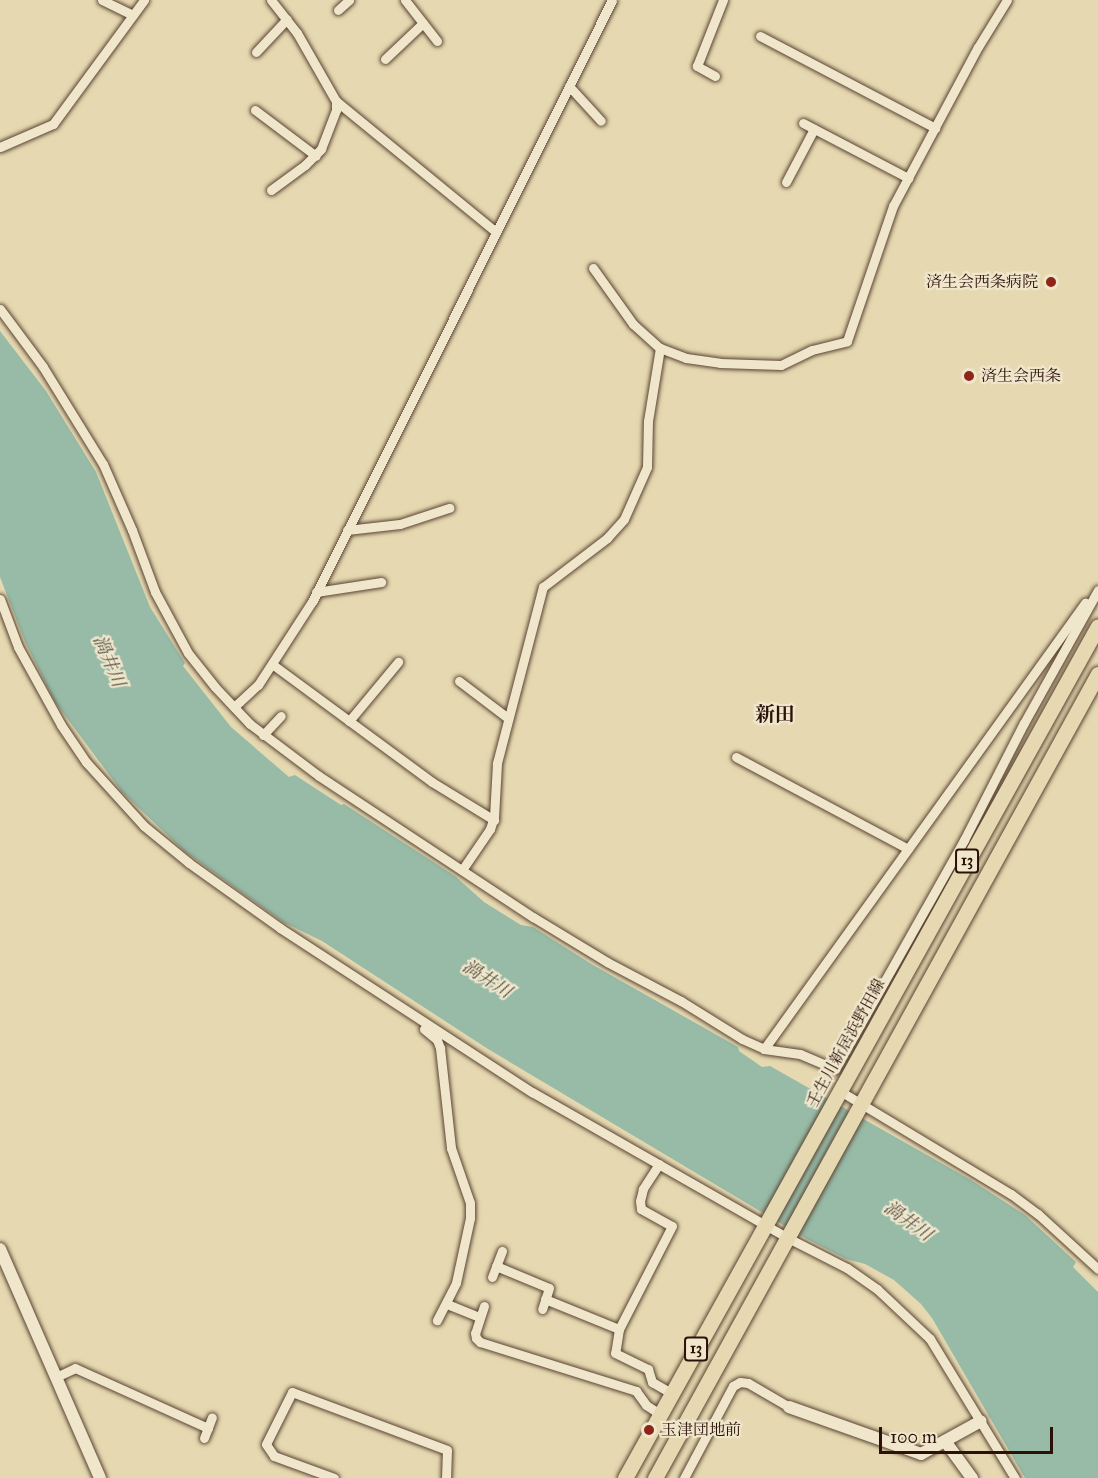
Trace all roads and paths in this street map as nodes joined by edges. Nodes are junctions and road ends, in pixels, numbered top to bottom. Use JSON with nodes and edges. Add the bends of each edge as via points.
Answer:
{"nodes":[{"id":1,"x":102,"y":0,"type":"edge"},
{"id":2,"x":144,"y":0,"type":"edge"},
{"id":3,"x":270,"y":0,"type":"edge"},
{"id":4,"x":349,"y":0,"type":"edge"},
{"id":5,"x":405,"y":0,"type":"edge"},
{"id":6,"x":612,"y":0,"type":"edge"},
{"id":7,"x":721,"y":0,"type":"edge"},
{"id":8,"x":1007,"y":0,"type":"edge"},
{"id":9,"x":338,"y":10,"type":"dead end"},
{"id":10,"x":133,"y":15,"type":"junction"},
{"id":11,"x":287,"y":19,"type":"junction"},
{"id":12,"x":423,"y":23,"type":"junction"},
{"id":13,"x":760,"y":36,"type":"dead end"},
{"id":14,"x":437,"y":40,"type":"dead end"},
{"id":15,"x":256,"y":52,"type":"dead end"},
{"id":16,"x":385,"y":59,"type":"dead end"},
{"id":17,"x":715,"y":76,"type":"dead end"},
{"id":18,"x":569,"y":86,"type":"junction"},
{"id":19,"x":336,"y":101,"type":"junction"},
{"id":20,"x":255,"y":110,"type":"dead end"},
{"id":21,"x":601,"y":121,"type":"dead end"},
{"id":22,"x":802,"y":123,"type":"dead end"},
{"id":23,"x":935,"y":128,"type":"junction"},
{"id":24,"x":814,"y":129,"type":"junction"},
{"id":25,"x":0,"y":147,"type":"edge"},
{"id":26,"x":316,"y":156,"type":"junction"},
{"id":27,"x":908,"y":178,"type":"junction"},
{"id":28,"x":786,"y":182,"type":"dead end"},
{"id":29,"x":271,"y":190,"type":"dead end"},
{"id":30,"x":496,"y":232,"type":"junction"},
{"id":31,"x":593,"y":268,"type":"dead end"},
{"id":32,"x":0,"y":309,"type":"edge"},
{"id":33,"x":660,"y":348,"type":"junction"},
{"id":34,"x":448,"y":508,"type":"dead end"},
{"id":35,"x":347,"y":530,"type":"junction"},
{"id":36,"x":381,"y":582,"type":"dead end"},
{"id":37,"x":1097,"y":591,"type":"edge"},
{"id":38,"x":316,"y":592,"type":"junction"},
{"id":39,"x":0,"y":599,"type":"edge"},
{"id":40,"x":1096,"y":635,"type":"edge"},
{"id":41,"x":398,"y":662,"type":"dead end"},
{"id":42,"x":272,"y":664,"type":"junction"},
{"id":43,"x":1098,"y":674,"type":"edge"},
{"id":44,"x":459,"y":681,"type":"dead end"},
{"id":45,"x":234,"y":707,"type":"junction"},
{"id":46,"x":281,"y":716,"type":"dead end"},
{"id":47,"x":508,"y":718,"type":"junction"},
{"id":48,"x":349,"y":721,"type":"junction"},
{"id":49,"x":264,"y":735,"type":"junction"},
{"id":50,"x":736,"y":757,"type":"dead end"},
{"id":51,"x":494,"y":820,"type":"junction"},
{"id":52,"x":908,"y":849,"type":"junction"},
{"id":53,"x":462,"y":870,"type":"junction"},
{"id":54,"x":416,"y":1018,"type":"junction"},
{"id":55,"x":764,"y":1049,"type":"junction"},
{"id":56,"x":839,"y":1094,"type":"junction"},
{"id":57,"x":860,"y":1107,"type":"junction"},
{"id":58,"x":659,"y":1164,"type":"junction"},
{"id":59,"x":767,"y":1222,"type":"junction"},
{"id":60,"x":790,"y":1235,"type":"junction"},
{"id":61,"x":0,"y":1249,"type":"edge"},
{"id":62,"x":502,"y":1251,"type":"dead end"},
{"id":63,"x":496,"y":1266,"type":"junction"},
{"id":64,"x":1098,"y":1269,"type":"edge"},
{"id":65,"x":492,"y":1277,"type":"dead end"},
{"id":66,"x":545,"y":1299,"type":"junction"},
{"id":67,"x":447,"y":1304,"type":"junction"},
{"id":68,"x":484,"y":1306,"type":"dead end"},
{"id":69,"x":542,"y":1309,"type":"dead end"},
{"id":70,"x":480,"y":1317,"type":"junction"},
{"id":71,"x":437,"y":1320,"type":"dead end"},
{"id":72,"x":619,"y":1329,"type":"junction"},
{"id":73,"x":56,"y":1377,"type":"junction"},
{"id":74,"x":671,"y":1394,"type":"junction"},
{"id":75,"x":789,"y":1407,"type":"joint"},
{"id":76,"x":660,"y":1414,"type":"junction"},
{"id":77,"x":212,"y":1417,"type":"dead end"},
{"id":78,"x":981,"y":1421,"type":"junction"},
{"id":79,"x":208,"y":1428,"type":"junction"},
{"id":80,"x":204,"y":1438,"type":"dead end"},
{"id":81,"x":945,"y":1441,"type":"junction"},
{"id":82,"x":100,"y":1478,"type":"edge"},
{"id":83,"x":334,"y":1478,"type":"edge"},
{"id":84,"x":446,"y":1478,"type":"edge"},
{"id":85,"x":625,"y":1478,"type":"edge"},
{"id":86,"x":655,"y":1478,"type":"edge"},
{"id":87,"x":684,"y":1478,"type":"edge"},
{"id":88,"x":972,"y":1478,"type":"edge"},
{"id":89,"x":1015,"y":1478,"type":"edge"}],
"edges":[{"from":1,"to":10,"type":"street"},
{"from":2,"to":10,"type":"street"},
{"from":3,"to":11,"type":"street"},
{"from":4,"to":9,"type":"street"},
{"from":5,"to":12,"type":"street"},
{"from":6,"to":18,"type":"street"},
{"from":7,"to":17,"type":"street","via":[[697,66]]},
{"from":8,"to":23,"type":"street"},
{"from":10,"to":25,"type":"street","via":[[53,124]]},
{"from":11,"to":15,"type":"street"},
{"from":11,"to":19,"type":"street"},
{"from":12,"to":14,"type":"street"},
{"from":12,"to":16,"type":"street"},
{"from":13,"to":23,"type":"street"},
{"from":18,"to":21,"type":"street"},
{"from":18,"to":30,"type":"street"},
{"from":19,"to":26,"type":"street","via":[[326,140]]},
{"from":19,"to":30,"type":"street"},
{"from":20,"to":26,"type":"street"},
{"from":22,"to":24,"type":"street"},
{"from":23,"to":27,"type":"street"},
{"from":24,"to":27,"type":"street"},
{"from":24,"to":28,"type":"street"},
{"from":26,"to":29,"type":"street"},
{"from":27,"to":33,"type":"street","via":[[893,206],[847,341],[812,350],[781,365],[704,361]]},
{"from":30,"to":35,"type":"street"},
{"from":31,"to":33,"type":"street","via":[[633,324]]},
{"from":32,"to":45,"type":"street","via":[[43,367],[103,464],[155,592],[188,653]]},
{"from":33,"to":47,"type":"street","via":[[648,421],[647,467],[624,519],[607,538],[543,587]]},
{"from":34,"to":35,"type":"street","via":[[400,524]]},
{"from":35,"to":38,"type":"street"},
{"from":36,"to":38,"type":"street"},
{"from":37,"to":52,"type":"street"},
{"from":37,"to":55,"type":"street","via":[[964,840],[835,1069],[800,1054]]},
{"from":38,"to":42,"type":"street"},
{"from":39,"to":54,"type":"street","via":[[18,646],[61,725],[86,762],[137,818],[223,888]]},
{"from":40,"to":56,"type":"main road","name":"壬生川新居浜野田線","number":"13"},
{"from":41,"to":48,"type":"street"},
{"from":42,"to":45,"type":"street","via":[[258,685]]},
{"from":42,"to":48,"type":"street"},
{"from":43,"to":57,"type":"main road","number":"13"},
{"from":44,"to":47,"type":"street"},
{"from":45,"to":49,"type":"street"},
{"from":46,"to":49,"type":"street"},
{"from":47,"to":51,"type":"street","via":[[497,763]]},
{"from":48,"to":51,"type":"street","via":[[432,782]]},
{"from":49,"to":53,"type":"street"},
{"from":50,"to":52,"type":"street"},
{"from":51,"to":53,"type":"street"},
{"from":52,"to":55,"type":"street"},
{"from":53,"to":55,"type":"street","via":[[608,962]]},
{"from":54,"to":58,"type":"street","via":[[532,1092]]},
{"from":54,"to":67,"type":"street","via":[[440,1048],[451,1148],[470,1203],[456,1283]]},
{"from":56,"to":57,"type":"street"},
{"from":56,"to":59,"type":"main road","name":"壬生川新居浜野田線","number":"13"},
{"from":57,"to":60,"type":"main road","number":"13"},
{"from":57,"to":64,"type":"street","via":[[1011,1194]]},
{"from":58,"to":59,"type":"street"},
{"from":58,"to":72,"type":"street","via":[[639,1201],[641,1209],[672,1226]]},
{"from":59,"to":60,"type":"street"},
{"from":59,"to":74,"type":"main road","name":"壬生川新居浜野田線","number":"13"},
{"from":60,"to":78,"type":"street","via":[[847,1268],[903,1311],[930,1339]]},
{"from":60,"to":86,"type":"main road","number":"13"},
{"from":61,"to":73,"type":"street"},
{"from":62,"to":63,"type":"street"},
{"from":63,"to":65,"type":"street"},
{"from":63,"to":66,"type":"street","via":[[549,1288]]},
{"from":66,"to":69,"type":"street"},
{"from":66,"to":72,"type":"street"},
{"from":67,"to":70,"type":"street"},
{"from":67,"to":71,"type":"street"},
{"from":68,"to":70,"type":"street"},
{"from":70,"to":76,"type":"street","via":[[475,1333],[480,1342],[636,1391],[646,1405]]},
{"from":72,"to":74,"type":"street","via":[[615,1353],[648,1369],[652,1382]]},
{"from":73,"to":79,"type":"street","via":[[75,1368]]},
{"from":73,"to":82,"type":"street"},
{"from":74,"to":76,"type":"main road","name":"壬生川新居浜野田線","number":"13"},
{"from":75,"to":81,"type":"street","via":[[921,1454]]},
{"from":75,"to":87,"type":"street","via":[[748,1383],[733,1386]]},
{"from":76,"to":85,"type":"main road","name":"壬生川新居浜野田線","number":"13"},
{"from":77,"to":79,"type":"street"},
{"from":78,"to":81,"type":"street"},
{"from":78,"to":89,"type":"street"},
{"from":79,"to":80,"type":"street"},
{"from":81,"to":88,"type":"street"},
{"from":83,"to":84,"type":"street","via":[[274,1456],[266,1444],[291,1392],[447,1450]]}]}
